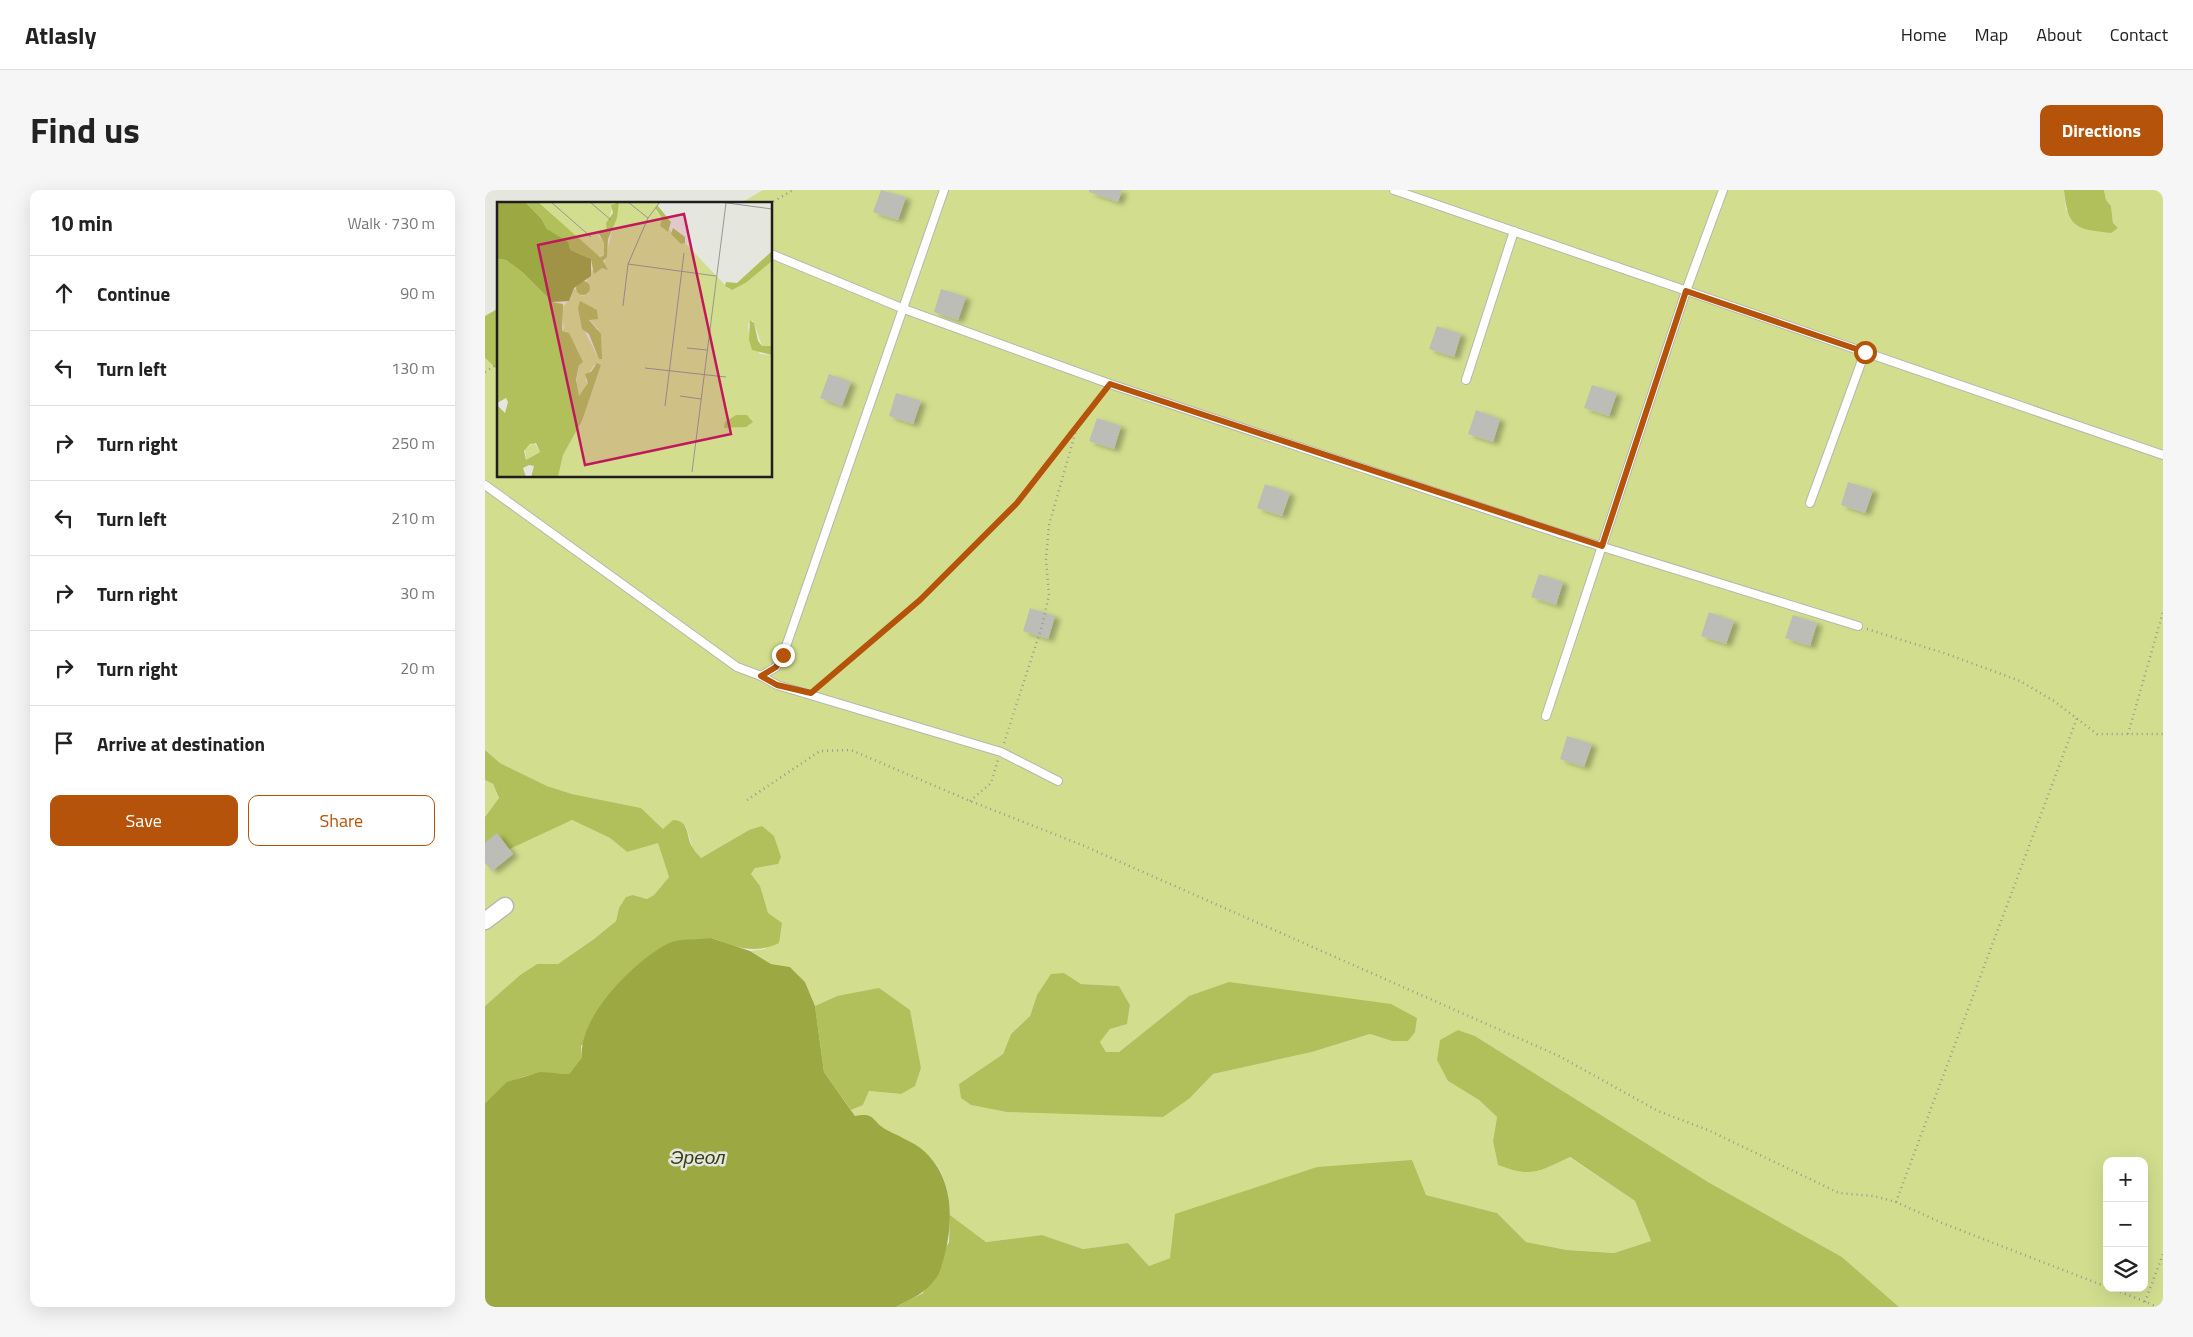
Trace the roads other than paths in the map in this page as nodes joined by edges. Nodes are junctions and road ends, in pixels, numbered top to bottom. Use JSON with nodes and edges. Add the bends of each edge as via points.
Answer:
{"nodes":[{"id":1,"x":944,"y":190,"type":"edge"},
{"id":2,"x":1394,"y":190,"type":"edge"},
{"id":3,"x":1723,"y":190,"type":"edge"},
{"id":4,"x":1514,"y":231,"type":"junction"},
{"id":5,"x":773,"y":255,"type":"edge"},
{"id":6,"x":1686,"y":291,"type":"junction"},
{"id":7,"x":905,"y":309,"type":"junction"},
{"id":8,"x":1865,"y":352,"type":"junction"},
{"id":9,"x":1466,"y":380,"type":"dead end"},
{"id":10,"x":2163,"y":455,"type":"edge"},
{"id":11,"x":485,"y":485,"type":"edge"},
{"id":12,"x":1810,"y":503,"type":"dead end"},
{"id":13,"x":1602,"y":546,"type":"junction"},
{"id":14,"x":1858,"y":626,"type":"road end"},
{"id":15,"x":761,"y":676,"type":"junction"},
{"id":16,"x":1546,"y":716,"type":"dead end"},
{"id":17,"x":1058,"y":781,"type":"dead end"},
{"id":18,"x":505,"y":906,"type":"dead end"},
{"id":19,"x":485,"y":921,"type":"edge"}],
"edges":[{"from":1,"to":7,"type":"lane"},
{"from":2,"to":4,"type":"lane"},
{"from":3,"to":6,"type":"lane"},
{"from":4,"to":6,"type":"lane"},
{"from":4,"to":9,"type":"lane"},
{"from":5,"to":7,"type":"lane"},
{"from":6,"to":8,"type":"lane"},
{"from":6,"to":13,"type":"lane"},
{"from":7,"to":13,"type":"lane","via":[[1110,384]]},
{"from":7,"to":15,"type":"lane","via":[[783,655],[776,667]]},
{"from":8,"to":10,"type":"lane"},
{"from":8,"to":12,"type":"lane"},
{"from":11,"to":15,"type":"lane","via":[[737,667]]},
{"from":13,"to":14,"type":"lane"},
{"from":13,"to":16,"type":"lane"},
{"from":15,"to":17,"type":"lane","via":[[777,685],[1001,752]]},
{"from":18,"to":19,"type":"street"}]}
